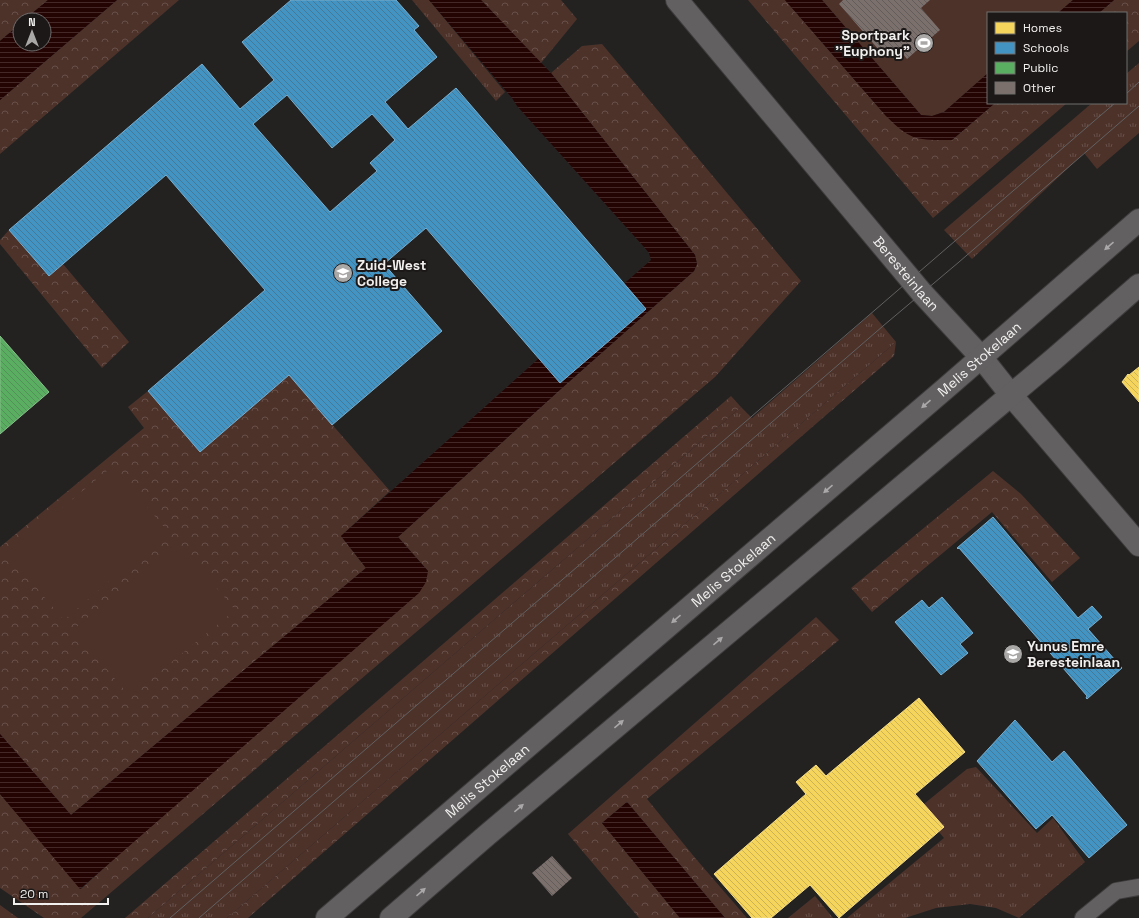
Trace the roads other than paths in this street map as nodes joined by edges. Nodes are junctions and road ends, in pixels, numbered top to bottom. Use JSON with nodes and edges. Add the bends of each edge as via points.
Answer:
{"nodes":[{"id":1,"x":677,"y":0,"type":"edge"},
{"id":2,"x":1139,"y":220,"type":"edge"},
{"id":3,"x":1139,"y":285,"type":"edge"},
{"id":4,"x":981,"y":357,"type":"junction"},
{"id":5,"x":1011,"y":395,"type":"junction"},
{"id":6,"x":1139,"y":545,"type":"edge"},
{"id":7,"x":1139,"y":887,"type":"edge"},
{"id":8,"x":327,"y":918,"type":"edge"},
{"id":9,"x":391,"y":918,"type":"edge"},
{"id":10,"x":1083,"y":918,"type":"edge"}],
"edges":[{"from":1,"to":4,"type":"street","name":"Beresteinlaan","via":[[922,293]]},
{"from":2,"to":4,"type":"street","name":"Melis Stokelaan","one_way":true},
{"from":3,"to":5,"type":"street"},
{"from":4,"to":5,"type":"street","name":"Beresteinlaan"},
{"from":4,"to":8,"type":"street","name":"Melis Stokelaan","one_way":true},
{"from":5,"to":6,"type":"street","name":"Beresteinlaan"},
{"from":9,"to":5,"type":"street","one_way":true},
{"from":7,"to":10,"type":"lane","via":[[1116,891]]}]}
